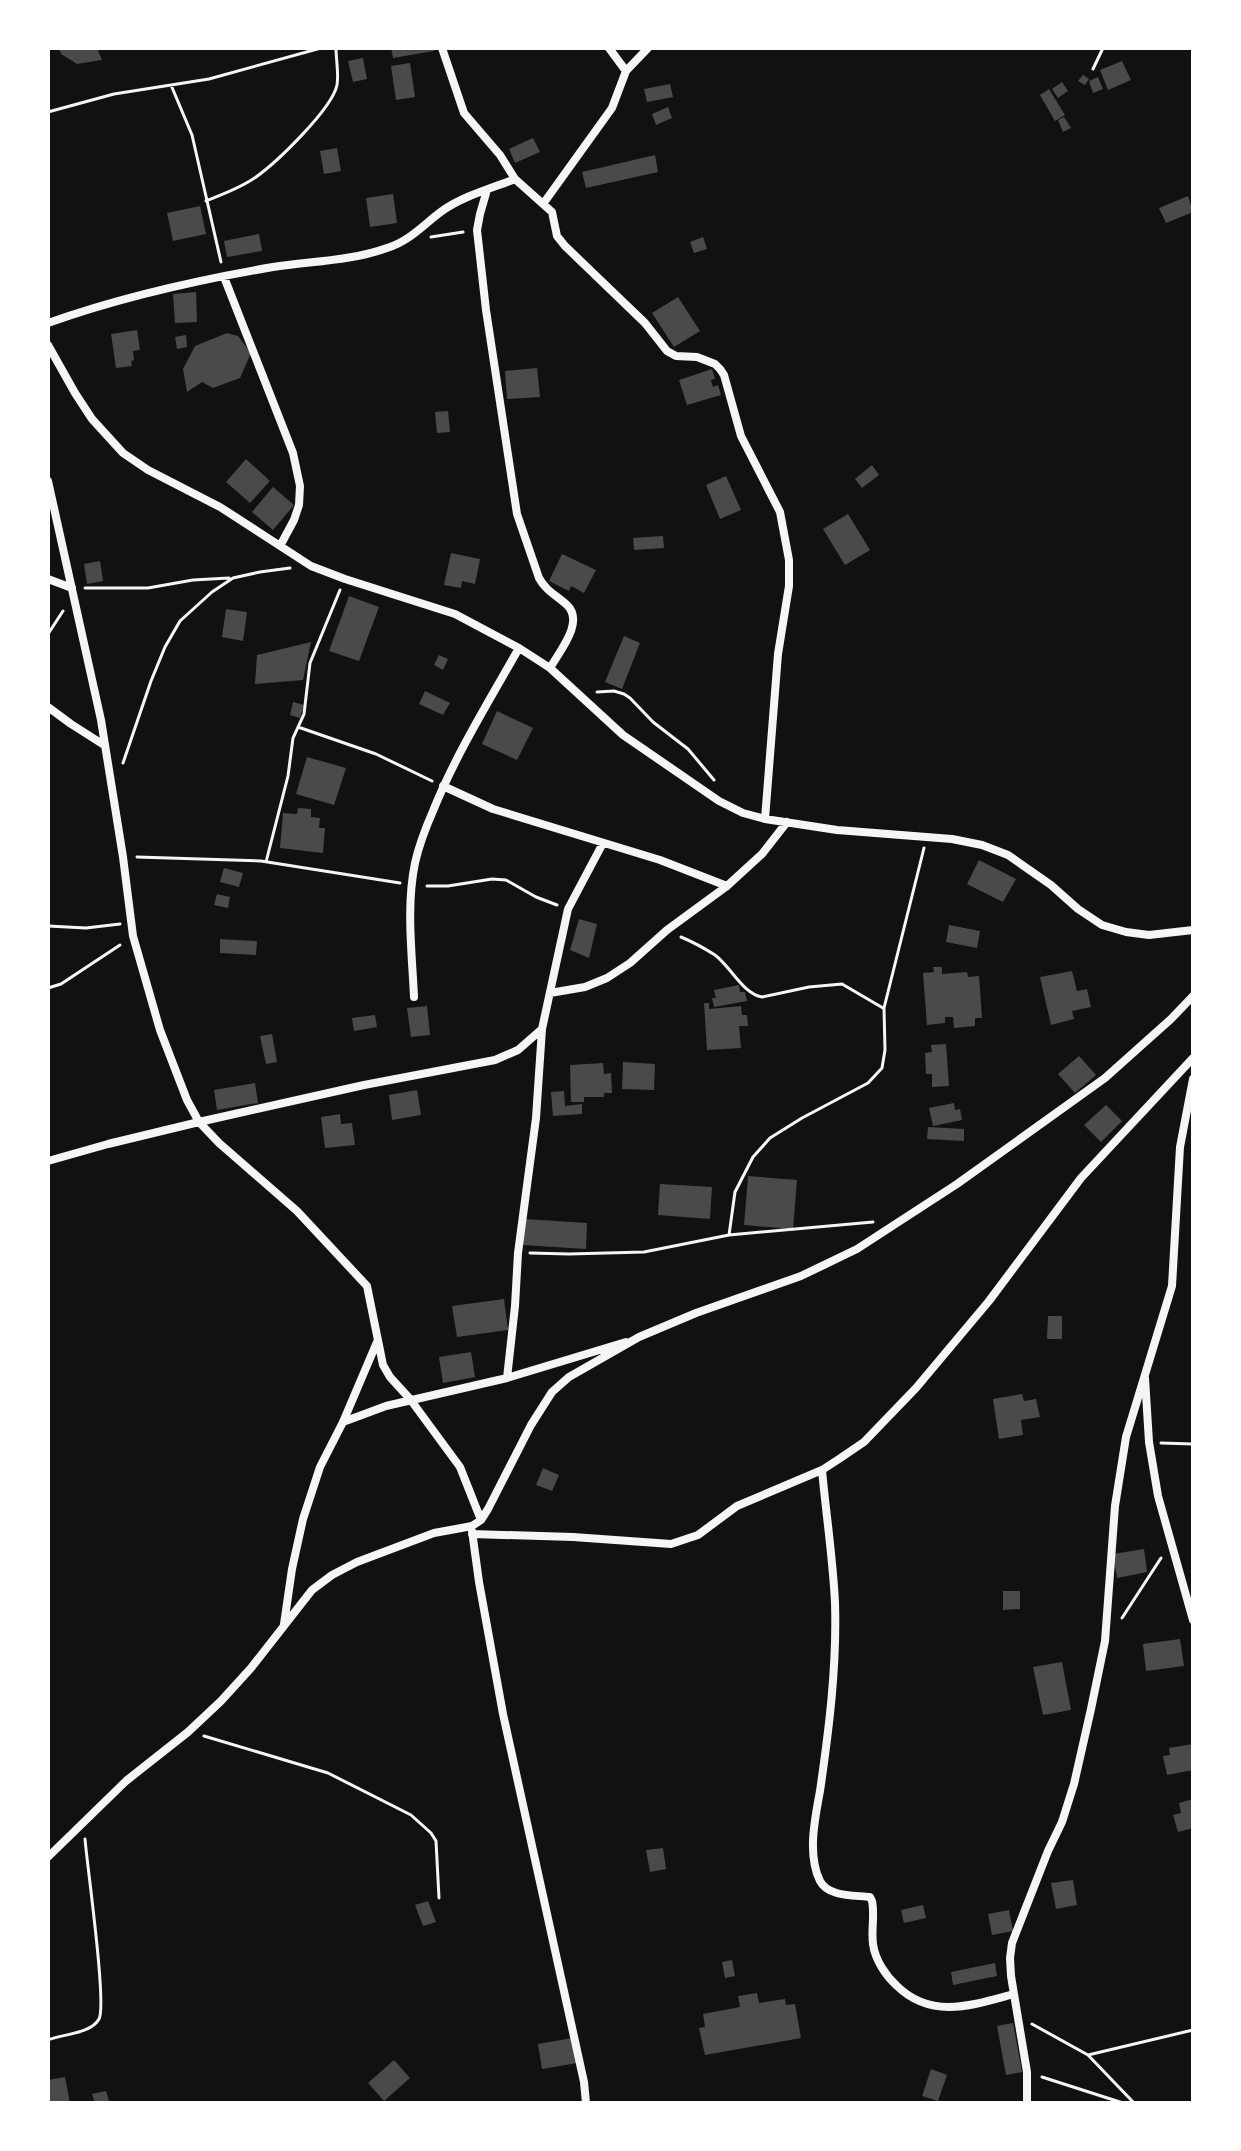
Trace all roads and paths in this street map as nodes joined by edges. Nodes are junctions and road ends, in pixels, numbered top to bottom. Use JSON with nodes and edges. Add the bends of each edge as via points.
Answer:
{"nodes":[{"id":1,"x":321,"y":48,"type":"edge"},
{"id":2,"x":336,"y":48,"type":"edge"},
{"id":3,"x":442,"y":48,"type":"edge"},
{"id":4,"x":609,"y":48,"type":"edge"},
{"id":5,"x":648,"y":48,"type":"edge"},
{"id":6,"x":1103,"y":48,"type":"edge"},
{"id":7,"x":1093,"y":69,"type":"dead end"},
{"id":8,"x":626,"y":71,"type":"junction"},
{"id":9,"x":171,"y":85,"type":"junction"},
{"id":10,"x":48,"y":112,"type":"edge"},
{"id":11,"x":515,"y":179,"type":"junction"},
{"id":12,"x":487,"y":190,"type":"junction"},
{"id":13,"x":206,"y":201,"type":"junction"},
{"id":14,"x":543,"y":204,"type":"junction"},
{"id":15,"x":477,"y":230,"type":"junction"},
{"id":16,"x":404,"y":242,"type":"junction"},
{"id":17,"x":224,"y":277,"type":"junction"},
{"id":18,"x":48,"y":323,"type":"edge"},
{"id":19,"x":48,"y":345,"type":"edge"},
{"id":20,"x":48,"y":481,"type":"edge"},
{"id":21,"x":280,"y":546,"type":"junction"},
{"id":22,"x":311,"y":566,"type":"junction"},
{"id":23,"x":233,"y":578,"type":"junction"},
{"id":24,"x":48,"y":579,"type":"edge"},
{"id":25,"x":345,"y":579,"type":"junction"},
{"id":26,"x":73,"y":591,"type":"junction"},
{"id":27,"x":48,"y":634,"type":"edge"},
{"id":28,"x":519,"y":648,"type":"junction"},
{"id":29,"x":550,"y":668,"type":"junction"},
{"id":30,"x":582,"y":698,"type":"junction"},
{"id":31,"x":48,"y":707,"type":"edge"},
{"id":32,"x":298,"y":727,"type":"junction"},
{"id":33,"x":104,"y":745,"type":"junction"},
{"id":34,"x":123,"y":764,"type":"dead end"},
{"id":35,"x":718,"y":784,"type":"dead end"},
{"id":36,"x":443,"y":786,"type":"junction"},
{"id":37,"x":765,"y":819,"type":"junction"},
{"id":38,"x":787,"y":822,"type":"junction"},
{"id":39,"x":926,"y":837,"type":"junction"},
{"id":40,"x":603,"y":843,"type":"junction"},
{"id":41,"x":123,"y":857,"type":"junction"},
{"id":42,"x":266,"y":862,"type":"junction"},
{"id":43,"x":412,"y":885,"type":"junction"},
{"id":44,"x":727,"y":886,"type":"junction"},
{"id":45,"x":568,"y":909,"type":"junction"},
{"id":46,"x":132,"y":923,"type":"junction"},
{"id":47,"x":48,"y":926,"type":"edge"},
{"id":48,"x":667,"y":930,"type":"junction"},
{"id":49,"x":1193,"y":930,"type":"edge"},
{"id":50,"x":133,"y":936,"type":"junction"},
{"id":51,"x":48,"y":988,"type":"edge"},
{"id":52,"x":550,"y":993,"type":"junction"},
{"id":53,"x":1193,"y":996,"type":"edge"},
{"id":54,"x":414,"y":997,"type":"dead end"},
{"id":55,"x":884,"y":1008,"type":"junction"},
{"id":56,"x":542,"y":1029,"type":"junction"},
{"id":57,"x":1193,"y":1058,"type":"edge"},
{"id":58,"x":1193,"y":1079,"type":"edge"},
{"id":59,"x":199,"y":1122,"type":"junction"},
{"id":60,"x":48,"y":1161,"type":"edge"},
{"id":61,"x":874,"y":1222,"type":"dead end"},
{"id":62,"x":729,"y":1235,"type":"junction"},
{"id":63,"x":518,"y":1253,"type":"junction"},
{"id":64,"x":639,"y":1337,"type":"junction"},
{"id":65,"x":377,"y":1341,"type":"junction"},
{"id":66,"x":1145,"y":1372,"type":"junction"},
{"id":67,"x":507,"y":1378,"type":"junction"},
{"id":68,"x":410,"y":1399,"type":"junction"},
{"id":69,"x":343,"y":1422,"type":"junction"},
{"id":70,"x":1149,"y":1442,"type":"junction"},
{"id":71,"x":1193,"y":1444,"type":"edge"},
{"id":72,"x":822,"y":1470,"type":"junction"},
{"id":73,"x":481,"y":1520,"type":"junction"},
{"id":74,"x":472,"y":1530,"type":"junction"},
{"id":75,"x":1170,"y":1543,"type":"junction"},
{"id":76,"x":1122,"y":1618,"type":"dead end"},
{"id":77,"x":1193,"y":1620,"type":"edge"},
{"id":78,"x":284,"y":1625,"type":"junction"},
{"id":79,"x":188,"y":1732,"type":"junction"},
{"id":80,"x":83,"y":1823,"type":"junction"},
{"id":81,"x":48,"y":1857,"type":"edge"},
{"id":82,"x":439,"y":1898,"type":"dead end"},
{"id":83,"x":1014,"y":1994,"type":"junction"},
{"id":84,"x":1018,"y":2016,"type":"junction"},
{"id":85,"x":1193,"y":2030,"type":"edge"},
{"id":86,"x":48,"y":2040,"type":"edge"},
{"id":87,"x":1088,"y":2055,"type":"junction"},
{"id":88,"x":1027,"y":2072,"type":"junction"},
{"id":89,"x":586,"y":2103,"type":"edge"},
{"id":90,"x":1027,"y":2103,"type":"edge"},
{"id":91,"x":1123,"y":2103,"type":"edge"},
{"id":92,"x":1134,"y":2103,"type":"edge"}],
"edges":[{"from":1,"to":9,"type":"path"},
{"from":2,"to":13,"type":"path","via":[[338,83],[311,124],[255,178]]},
{"from":3,"to":11,"type":"street","via":[[464,113]]},
{"from":4,"to":8,"type":"street"},
{"from":5,"to":8,"type":"street"},
{"from":6,"to":7,"type":"path"},
{"from":8,"to":14,"type":"street","via":[[612,108]]},
{"from":9,"to":10,"type":"path"},
{"from":9,"to":13,"type":"path","via":[[192,135]]},
{"from":11,"to":12,"type":"street"},
{"from":11,"to":14,"type":"street"},
{"from":12,"to":15,"type":"street"},
{"from":12,"to":16,"type":"street","via":[[443,210]]},
{"from":13,"to":17,"type":"path"},
{"from":14,"to":37,"type":"street","via":[[565,246],[667,351],[720,369],[741,436],[780,512],[789,586]]},
{"from":15,"to":16,"type":"path"},
{"from":15,"to":29,"type":"street","via":[[517,514],[539,578],[573,617]]},
{"from":16,"to":17,"type":"street","via":[[358,256]]},
{"from":17,"to":18,"type":"street","via":[[121,299]]},
{"from":17,"to":21,"type":"street","via":[[293,453],[300,486],[299,505]]},
{"from":19,"to":21,"type":"street","via":[[92,419],[123,453]]},
{"from":20,"to":26,"type":"street"},
{"from":21,"to":22,"type":"street"},
{"from":22,"to":23,"type":"path"},
{"from":22,"to":25,"type":"street"},
{"from":23,"to":26,"type":"path"},
{"from":23,"to":34,"type":"path","via":[[180,621],[151,681]]},
{"from":24,"to":26,"type":"street"},
{"from":25,"to":28,"type":"street","via":[[455,614]]},
{"from":25,"to":32,"type":"path","via":[[310,663]]},
{"from":26,"to":27,"type":"path"},
{"from":26,"to":33,"type":"street"},
{"from":28,"to":29,"type":"street"},
{"from":28,"to":36,"type":"street"},
{"from":29,"to":30,"type":"street"},
{"from":30,"to":35,"type":"path","via":[[604,691],[624,694],[688,749]]},
{"from":30,"to":37,"type":"street","via":[[623,735],[719,801]]},
{"from":31,"to":33,"type":"street"},
{"from":32,"to":36,"type":"path","via":[[376,754]]},
{"from":32,"to":42,"type":"path"},
{"from":33,"to":41,"type":"street"},
{"from":36,"to":40,"type":"street","via":[[493,809]]},
{"from":36,"to":43,"type":"street","via":[[415,862]]},
{"from":37,"to":38,"type":"street"},
{"from":38,"to":39,"type":"street"},
{"from":38,"to":44,"type":"street"},
{"from":39,"to":49,"type":"street","via":[[982,845],[1008,855],[1102,925],[1149,935]]},
{"from":39,"to":55,"type":"path"},
{"from":40,"to":44,"type":"street"},
{"from":40,"to":45,"type":"street"},
{"from":41,"to":42,"type":"path"},
{"from":41,"to":46,"type":"street"},
{"from":42,"to":43,"type":"path"},
{"from":43,"to":45,"type":"path","via":[[506,880]]},
{"from":43,"to":54,"type":"street"},
{"from":44,"to":48,"type":"street"},
{"from":45,"to":52,"type":"street"},
{"from":46,"to":47,"type":"path"},
{"from":46,"to":50,"type":"street"},
{"from":48,"to":52,"type":"street","via":[[607,978]]},
{"from":48,"to":55,"type":"path","via":[[717,957],[755,996],[842,984]]},
{"from":50,"to":51,"type":"path"},
{"from":50,"to":59,"type":"street","via":[[160,1030]]},
{"from":52,"to":56,"type":"street"},
{"from":53,"to":64,"type":"street","via":[[1105,1078],[857,1249],[801,1276]]},
{"from":55,"to":62,"type":"path","via":[[882,1068],[868,1083],[770,1138],[735,1192]]},
{"from":56,"to":59,"type":"street","via":[[518,1050],[495,1060]]},
{"from":56,"to":63,"type":"street"},
{"from":57,"to":72,"type":"street","via":[[1081,1178],[916,1388],[864,1442]]},
{"from":58,"to":66,"type":"street","via":[[1180,1147],[1172,1286]]},
{"from":59,"to":60,"type":"street"},
{"from":59,"to":65,"type":"street","via":[[297,1211],[362,1280]]},
{"from":61,"to":62,"type":"path"},
{"from":62,"to":63,"type":"path","via":[[644,1252]]},
{"from":63,"to":67,"type":"street"},
{"from":64,"to":67,"type":"street"},
{"from":64,"to":73,"type":"street","via":[[552,1392]]},
{"from":65,"to":68,"type":"street","via":[[383,1365]]},
{"from":65,"to":69,"type":"street"},
{"from":66,"to":70,"type":"street"},
{"from":66,"to":83,"type":"street","via":[[1126,1437],[1105,1641],[1091,1709],[1062,1822],[1012,1943]]},
{"from":67,"to":68,"type":"street"},
{"from":68,"to":69,"type":"street"},
{"from":68,"to":73,"type":"street","via":[[460,1467]]},
{"from":69,"to":78,"type":"street","via":[[320,1467],[303,1519]]},
{"from":70,"to":71,"type":"path"},
{"from":70,"to":75,"type":"street"},
{"from":72,"to":74,"type":"street","via":[[737,1506],[698,1535],[671,1544]]},
{"from":72,"to":83,"type":"street","via":[[835,1661],[814,1841],[819,1879],[838,1894],[870,1897],[878,1960],[907,1996],[934,2007],[956,2007]]},
{"from":73,"to":74,"type":"street"},
{"from":74,"to":78,"type":"street","via":[[434,1533],[357,1562],[312,1590]]},
{"from":74,"to":89,"type":"street","via":[[503,1714]]},
{"from":75,"to":76,"type":"path"},
{"from":75,"to":77,"type":"street"},
{"from":78,"to":79,"type":"street"},
{"from":79,"to":80,"type":"street"},
{"from":79,"to":82,"type":"path","via":[[328,1773],[411,1815],[436,1841]]},
{"from":80,"to":81,"type":"street"},
{"from":80,"to":86,"type":"path","via":[[102,2006],[95,2024]]},
{"from":83,"to":84,"type":"street"},
{"from":84,"to":87,"type":"path"},
{"from":84,"to":88,"type":"street"},
{"from":85,"to":87,"type":"path"},
{"from":87,"to":92,"type":"path"},
{"from":88,"to":90,"type":"street"},
{"from":88,"to":91,"type":"path"}]}
